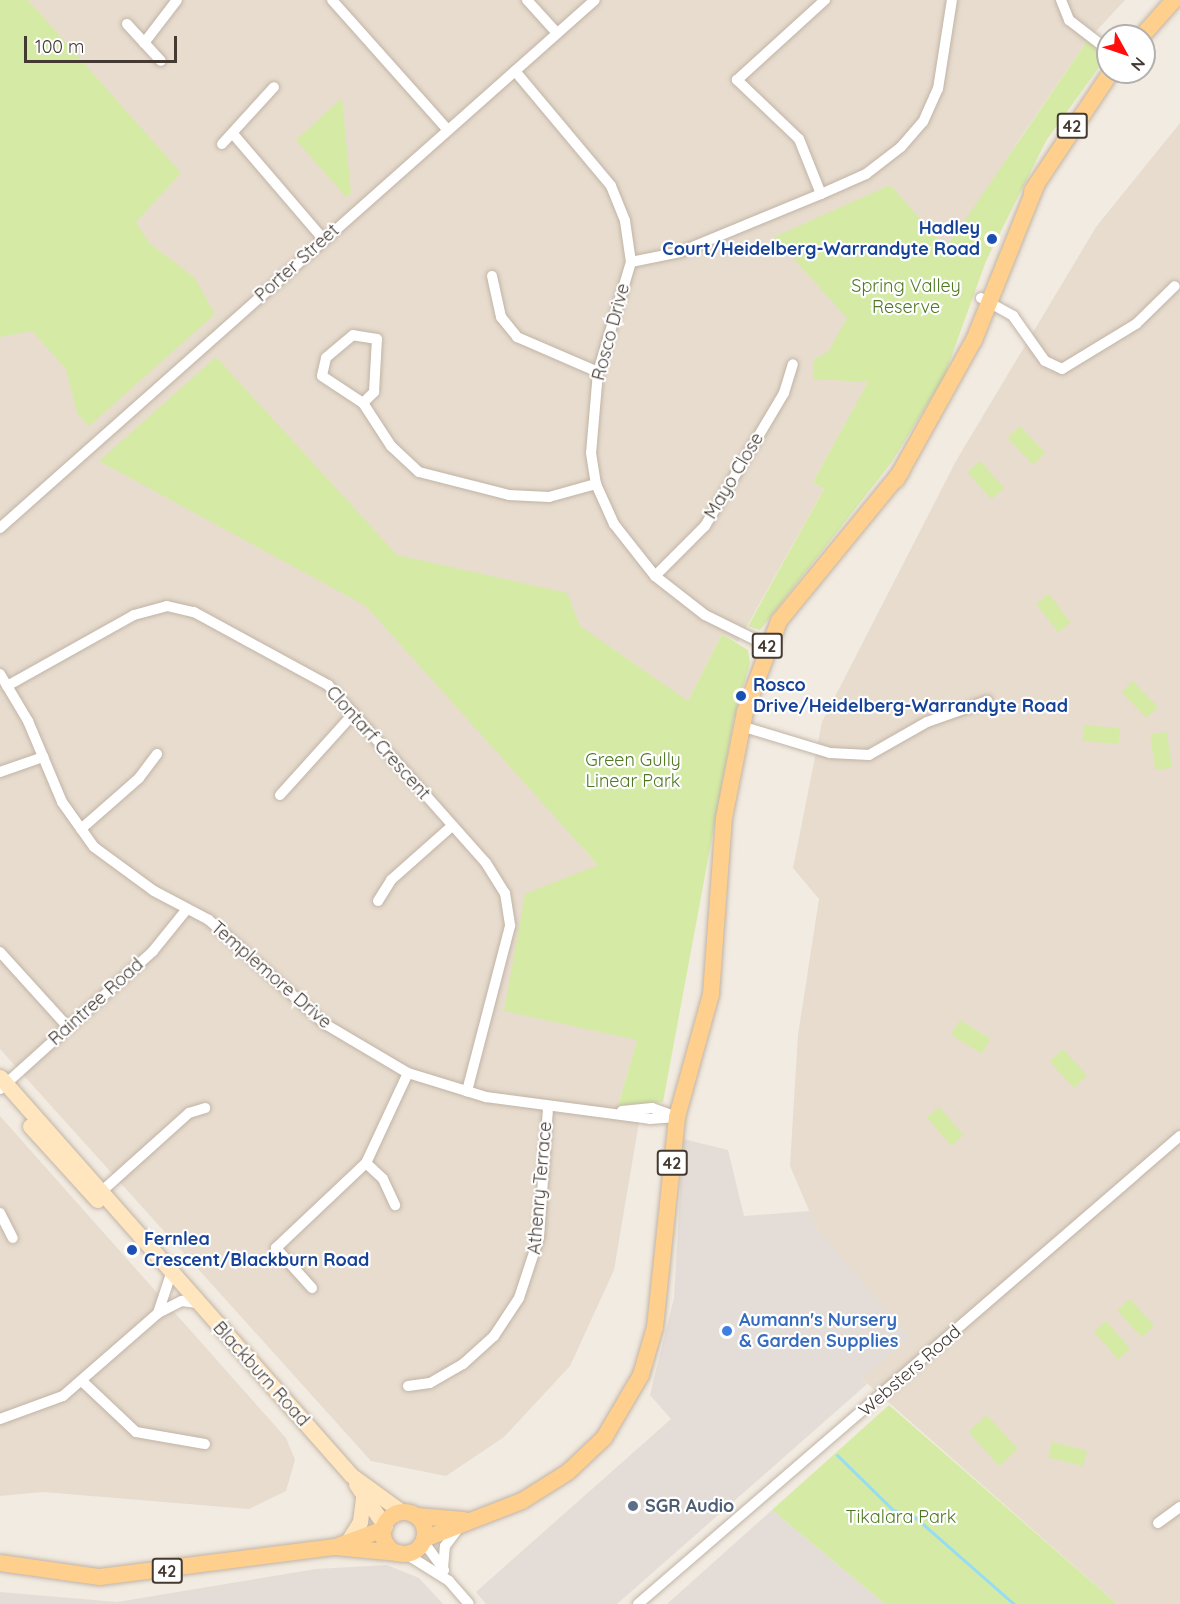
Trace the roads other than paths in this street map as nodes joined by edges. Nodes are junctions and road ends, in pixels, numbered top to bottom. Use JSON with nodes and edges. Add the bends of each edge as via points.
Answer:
{"nodes":[{"id":1,"x":177,"y":0,"type":"edge"},
{"id":2,"x":332,"y":0,"type":"edge"},
{"id":3,"x":527,"y":0,"type":"edge"},
{"id":4,"x":595,"y":0,"type":"edge"},
{"id":5,"x":825,"y":0,"type":"edge"},
{"id":6,"x":952,"y":0,"type":"edge"},
{"id":7,"x":1061,"y":0,"type":"edge"},
{"id":8,"x":1174,"y":0,"type":"edge"},
{"id":9,"x":127,"y":24,"type":"dead end"},
{"id":10,"x":1153,"y":24,"type":"edge"},
{"id":11,"x":557,"y":33,"type":"junction"},
{"id":12,"x":1096,"y":41,"type":"edge"},
{"id":13,"x":144,"y":43,"type":"junction"},
{"id":14,"x":161,"y":61,"type":"dead end"},
{"id":15,"x":515,"y":71,"type":"junction"},
{"id":16,"x":1103,"y":84,"type":"edge"},
{"id":17,"x":274,"y":87,"type":"dead end"},
{"id":18,"x":447,"y":129,"type":"junction"},
{"id":19,"x":234,"y":135,"type":"junction"},
{"id":20,"x":222,"y":144,"type":"dead end"},
{"id":21,"x":821,"y":194,"type":"junction"},
{"id":22,"x":323,"y":240,"type":"junction"},
{"id":23,"x":631,"y":262,"type":"junction"},
{"id":24,"x":492,"y":276,"type":"dead end"},
{"id":25,"x":1174,"y":286,"type":"dead end"},
{"id":26,"x":985,"y":300,"type":"junction"},
{"id":27,"x":794,"y":364,"type":"dead end"},
{"id":28,"x":598,"y":372,"type":"junction"},
{"id":29,"x":363,"y":403,"type":"junction"},
{"id":30,"x":596,"y":484,"type":"junction"},
{"id":31,"x":0,"y":528,"type":"edge"},
{"id":32,"x":655,"y":576,"type":"junction"},
{"id":33,"x":772,"y":648,"type":"junction"},
{"id":34,"x":0,"y":674,"type":"edge"},
{"id":35,"x":7,"y":686,"type":"junction"},
{"id":36,"x":987,"y":701,"type":"dead end"},
{"id":37,"x":354,"y":713,"type":"junction"},
{"id":38,"x":746,"y":727,"type":"junction"},
{"id":39,"x":157,"y":754,"type":"dead end"},
{"id":40,"x":43,"y":756,"type":"junction"},
{"id":41,"x":0,"y":772,"type":"edge"},
{"id":42,"x":280,"y":795,"type":"dead end"},
{"id":43,"x":452,"y":826,"type":"junction"},
{"id":44,"x":81,"y":829,"type":"junction"},
{"id":45,"x":378,"y":901,"type":"dead end"},
{"id":46,"x":187,"y":909,"type":"junction"},
{"id":47,"x":0,"y":952,"type":"edge"},
{"id":48,"x":68,"y":1027,"type":"junction"},
{"id":49,"x":408,"y":1073,"type":"junction"},
{"id":50,"x":1,"y":1086,"type":"edge"},
{"id":51,"x":467,"y":1091,"type":"junction"},
{"id":52,"x":548,"y":1107,"type":"junction"},
{"id":53,"x":205,"y":1108,"type":"dead end"},
{"id":54,"x":670,"y":1116,"type":"junction"},
{"id":55,"x":1180,"y":1136,"type":"edge"},
{"id":56,"x":366,"y":1163,"type":"junction"},
{"id":57,"x":102,"y":1191,"type":"junction"},
{"id":58,"x":395,"y":1204,"type":"dead end"},
{"id":59,"x":0,"y":1213,"type":"edge"},
{"id":60,"x":13,"y":1238,"type":"dead end"},
{"id":61,"x":171,"y":1274,"type":"junction"},
{"id":62,"x":312,"y":1288,"type":"dead end"},
{"id":63,"x":197,"y":1303,"type":"junction"},
{"id":64,"x":158,"y":1313,"type":"junction"},
{"id":65,"x":83,"y":1382,"type":"junction"},
{"id":66,"x":408,"y":1386,"type":"dead end"},
{"id":67,"x":0,"y":1419,"type":"edge"},
{"id":68,"x":205,"y":1444,"type":"dead end"},
{"id":69,"x":351,"y":1475,"type":"junction"},
{"id":70,"x":363,"y":1496,"type":"junction"},
{"id":71,"x":1180,"y":1507,"type":"edge"},
{"id":72,"x":409,"y":1514,"type":"junction"},
{"id":73,"x":471,"y":1520,"type":"junction"},
{"id":74,"x":1158,"y":1523,"type":"dead end"},
{"id":75,"x":385,"y":1528,"type":"junction"},
{"id":76,"x":424,"y":1540,"type":"junction"},
{"id":77,"x":341,"y":1544,"type":"junction"},
{"id":78,"x":402,"y":1553,"type":"junction"},
{"id":79,"x":0,"y":1563,"type":"edge"},
{"id":80,"x":443,"y":1568,"type":"junction"},
{"id":81,"x":449,"y":1581,"type":"junction"},
{"id":82,"x":469,"y":1604,"type":"edge"},
{"id":83,"x":638,"y":1604,"type":"edge"}],
"edges":[{"from":1,"to":13,"type":"street"},
{"from":2,"to":18,"type":"street"},
{"from":3,"to":11,"type":"street"},
{"from":4,"to":11,"type":"street","name":"Porter Street"},
{"from":5,"to":21,"type":"street","via":[[737,80],[799,139]]},
{"from":6,"to":21,"type":"street","via":[[938,89],[923,122],[866,174]]},
{"from":7,"to":12,"type":"street","via":[[1070,20]]},
{"from":8,"to":10,"type":"main road"},
{"from":9,"to":13,"type":"street"},
{"from":11,"to":15,"type":"street","name":"Porter Street"},
{"from":13,"to":14,"type":"street"},
{"from":15,"to":18,"type":"street","name":"Porter Street"},
{"from":15,"to":23,"type":"street","name":"Rosco Drive","via":[[610,186],[625,221]]},
{"from":16,"to":26,"type":"main road","number":"42","via":[[1037,183],[1001,246]]},
{"from":17,"to":19,"type":"street","via":[[248,111]]},
{"from":18,"to":22,"type":"street","name":"Porter Street"},
{"from":19,"to":20,"type":"street"},
{"from":19,"to":22,"type":"street"},
{"from":21,"to":23,"type":"street","via":[[680,252]]},
{"from":22,"to":31,"type":"street","name":"Porter Street"},
{"from":23,"to":28,"type":"street","name":"Rosco Drive"},
{"from":24,"to":28,"type":"street","via":[[501,316],[517,337]]},
{"from":25,"to":26,"type":"street","via":[[1136,324],[1062,369],[1045,361],[1019,322]]},
{"from":26,"to":33,"type":"main road","number":"42","via":[[957,373],[901,472],[802,589]]},
{"from":27,"to":32,"type":"street","name":"Mayo Close","via":[[784,393],[705,526]]},
{"from":28,"to":30,"type":"street","name":"Rosco Drive","via":[[591,453]]},
{"from":29,"to":29,"type":"street","via":[[322,376],[326,358],[353,335],[377,339],[374,392]]},
{"from":29,"to":30,"type":"street","via":[[391,446],[419,472],[509,495],[549,497]]},
{"from":30,"to":32,"type":"street","name":"Rosco Drive","via":[[614,524]]},
{"from":32,"to":33,"type":"street","name":"Rosco Drive","via":[[705,615]]},
{"from":33,"to":38,"type":"main road","number":"42"},
{"from":34,"to":35,"type":"street","name":"Templemore Drive"},
{"from":35,"to":37,"type":"street","name":"Clontarf Crescent","via":[[134,615],[167,606],[194,612],[285,659],[328,685]]},
{"from":35,"to":40,"type":"street","name":"Templemore Drive"},
{"from":36,"to":38,"type":"street","via":[[927,722],[869,755],[830,753]]},
{"from":37,"to":42,"type":"street"},
{"from":37,"to":43,"type":"street","name":"Clontarf Crescent"},
{"from":38,"to":54,"type":"main road","number":"42","via":[[715,934]]},
{"from":39,"to":44,"type":"street","via":[[139,778]]},
{"from":40,"to":41,"type":"street"},
{"from":40,"to":44,"type":"street","name":"Templemore Drive","via":[[62,802]]},
{"from":43,"to":45,"type":"street","via":[[391,880]]},
{"from":43,"to":51,"type":"street","name":"Clontarf Crescent","via":[[497,878],[510,911]]},
{"from":44,"to":46,"type":"street","name":"Templemore Drive","via":[[94,847]]},
{"from":46,"to":48,"type":"street","name":"Raintree Road","via":[[153,951]]},
{"from":46,"to":49,"type":"street","name":"Templemore Drive","via":[[209,920],[325,1024]]},
{"from":47,"to":48,"type":"street"},
{"from":48,"to":50,"type":"street","name":"Raintree Road"},
{"from":49,"to":51,"type":"street","name":"Templemore Drive"},
{"from":49,"to":56,"type":"street"},
{"from":50,"to":57,"type":"main road","name":"Blackburn Road"},
{"from":50,"to":61,"type":"main road","name":"Blackburn Road"},
{"from":51,"to":52,"type":"street","name":"Templemore Drive"},
{"from":52,"to":54,"type":"street","name":"Templemore Drive"},
{"from":52,"to":66,"type":"street","name":"Athenry Terrace","via":[[539,1237],[519,1298],[494,1336],[464,1364],[430,1383]]},
{"from":53,"to":57,"type":"street","via":[[189,1113]]},
{"from":54,"to":73,"type":"main road","number":"42","via":[[655,1328],[641,1375],[604,1438],[553,1484]]},
{"from":55,"to":83,"type":"street","name":"Websters Road"},
{"from":56,"to":58,"type":"street","via":[[382,1179]]},
{"from":56,"to":62,"type":"street","via":[[276,1248]]},
{"from":57,"to":61,"type":"main road","name":"Blackburn Road"},
{"from":59,"to":60,"type":"street"},
{"from":61,"to":63,"type":"main road","name":"Blackburn Road"},
{"from":61,"to":64,"type":"street"},
{"from":63,"to":64,"type":"street","via":[[182,1300]]},
{"from":63,"to":69,"type":"main road","name":"Blackburn Road"},
{"from":64,"to":65,"type":"street"},
{"from":65,"to":67,"type":"street","via":[[44,1407]]},
{"from":65,"to":68,"type":"street","via":[[136,1432]]},
{"from":69,"to":70,"type":"main road","name":"Blackburn Road"},
{"from":69,"to":72,"type":"main road","name":"Blackburn Road"},
{"from":70,"to":75,"type":"main road","name":"Blackburn Road"},
{"from":70,"to":77,"type":"main road","via":[[360,1522]]},
{"from":71,"to":74,"type":"street"},
{"from":72,"to":73,"type":"main road","number":"42"},
{"from":72,"to":75,"type":"main road","number":"42"},
{"from":72,"to":76,"type":"main road"},
{"from":73,"to":76,"type":"main road","number":"42"},
{"from":73,"to":80,"type":"street","via":[[450,1539]]},
{"from":75,"to":77,"type":"main road","number":"42"},
{"from":75,"to":78,"type":"main road","via":[[387,1544]]},
{"from":76,"to":78,"type":"main road","number":"42"},
{"from":76,"to":80,"type":"street"},
{"from":77,"to":78,"type":"main road","number":"42"},
{"from":77,"to":79,"type":"main road","number":"42","via":[[133,1576],[56,1574]]},
{"from":78,"to":81,"type":"street"},
{"from":80,"to":81,"type":"street"},
{"from":81,"to":82,"type":"street"}]}
